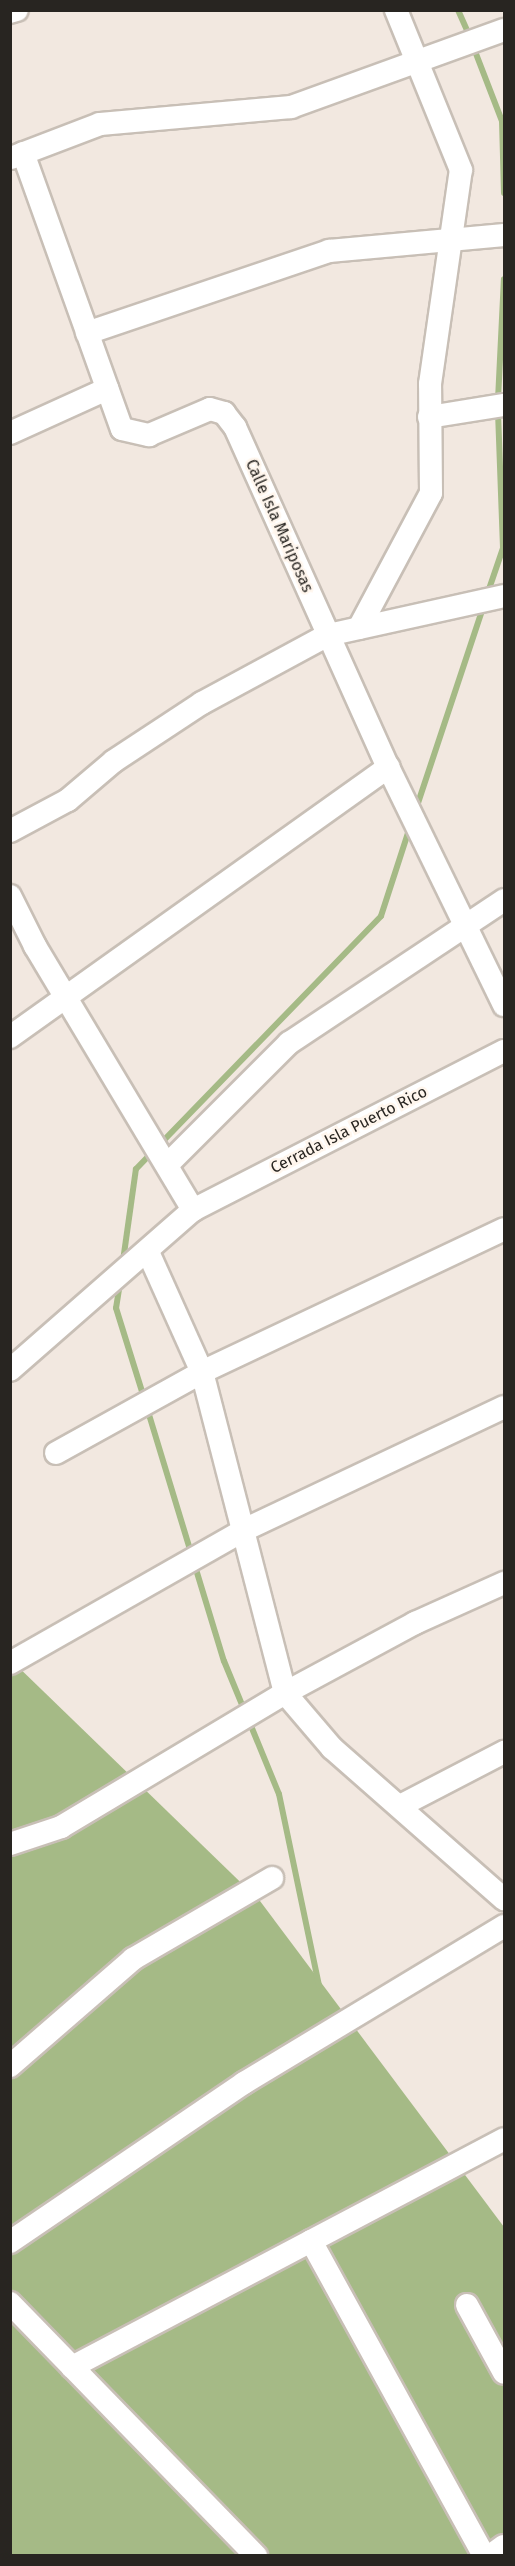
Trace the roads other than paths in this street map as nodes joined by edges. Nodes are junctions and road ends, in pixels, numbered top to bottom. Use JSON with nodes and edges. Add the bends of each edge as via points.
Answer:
{"nodes":[{"id":1,"x":17,"y":10,"type":"edge"},
{"id":2,"x":396,"y":10,"type":"edge"},
{"id":3,"x":10,"y":12,"type":"edge"},
{"id":4,"x":504,"y":30,"type":"edge"},
{"id":5,"x":419,"y":61,"type":"junction"},
{"id":6,"x":17,"y":156,"type":"edge"},
{"id":7,"x":504,"y":235,"type":"edge"},
{"id":8,"x":451,"y":242,"type":"junction"},
{"id":9,"x":87,"y":333,"type":"junction"},
{"id":10,"x":108,"y":389,"type":"junction"},
{"id":11,"x":504,"y":405,"type":"edge"},
{"id":12,"x":429,"y":417,"type":"junction"},
{"id":13,"x":10,"y":434,"type":"edge"},
{"id":14,"x":504,"y":596,"type":"edge"},
{"id":15,"x":359,"y":628,"type":"junction"},
{"id":16,"x":328,"y":635,"type":"junction"},
{"id":17,"x":388,"y":767,"type":"junction"},
{"id":18,"x":10,"y":831,"type":"edge"},
{"id":19,"x":10,"y":896,"type":"edge"},
{"id":20,"x":504,"y":900,"type":"edge"},
{"id":21,"x":466,"y":922,"type":"junction"},
{"id":22,"x":68,"y":998,"type":"junction"},
{"id":23,"x":504,"y":1005,"type":"edge"},
{"id":24,"x":10,"y":1037,"type":"edge"},
{"id":25,"x":504,"y":1052,"type":"edge"},
{"id":26,"x":169,"y":1163,"type":"junction"},
{"id":27,"x":193,"y":1210,"type":"junction"},
{"id":28,"x":504,"y":1229,"type":"edge"},
{"id":29,"x":148,"y":1252,"type":"junction"},
{"id":30,"x":10,"y":1370,"type":"edge"},
{"id":31,"x":202,"y":1372,"type":"junction"},
{"id":32,"x":504,"y":1407,"type":"edge"},
{"id":33,"x":56,"y":1453,"type":"dead end"},
{"id":34,"x":246,"y":1529,"type":"junction"},
{"id":35,"x":504,"y":1583,"type":"edge"},
{"id":36,"x":10,"y":1663,"type":"edge"},
{"id":37,"x":285,"y":1693,"type":"junction"},
{"id":38,"x":504,"y":1752,"type":"edge"},
{"id":39,"x":402,"y":1805,"type":"junction"},
{"id":40,"x":10,"y":1844,"type":"edge"},
{"id":41,"x":272,"y":1878,"type":"dead end"},
{"id":42,"x":504,"y":1899,"type":"edge"},
{"id":43,"x":504,"y":1926,"type":"edge"},
{"id":44,"x":10,"y":2066,"type":"edge"},
{"id":45,"x":504,"y":2139,"type":"edge"},
{"id":46,"x":311,"y":2241,"type":"junction"},
{"id":47,"x":10,"y":2242,"type":"edge"},
{"id":48,"x":10,"y":2303,"type":"edge"},
{"id":49,"x":467,"y":2305,"type":"dead end"},
{"id":50,"x":72,"y":2367,"type":"junction"},
{"id":51,"x":504,"y":2373,"type":"edge"},
{"id":52,"x":504,"y":2546,"type":"edge"},
{"id":53,"x":256,"y":2556,"type":"edge"},
{"id":54,"x":484,"y":2556,"type":"edge"},
{"id":55,"x":490,"y":2556,"type":"edge"}],
"edges":[{"from":1,"to":3,"type":"street"},
{"from":2,"to":5,"type":"street"},
{"from":4,"to":5,"type":"street"},
{"from":5,"to":6,"type":"street","via":[[291,107],[100,124]]},
{"from":5,"to":8,"type":"street","via":[[461,170]]},
{"from":6,"to":9,"type":"street","name":"Calle Isla Mariposas"},
{"from":7,"to":8,"type":"street"},
{"from":8,"to":9,"type":"street","via":[[329,251]]},
{"from":8,"to":12,"type":"street"},
{"from":9,"to":10,"type":"street","name":"Calle Isla Mariposas"},
{"from":10,"to":13,"type":"street"},
{"from":10,"to":16,"type":"street","name":"Calle Isla Mariposas","via":[[122,429],[134,436],[210,409],[224,413],[236,427]]},
{"from":11,"to":12,"type":"street"},
{"from":12,"to":15,"type":"street","via":[[431,494]]},
{"from":14,"to":15,"type":"street"},
{"from":15,"to":16,"type":"street"},
{"from":16,"to":17,"type":"street","name":"Calle Isla Mariposas"},
{"from":16,"to":18,"type":"street","via":[[202,703],[114,761],[68,800]]},
{"from":17,"to":21,"type":"street","name":"Calle Isla Mariposas"},
{"from":17,"to":22,"type":"street"},
{"from":19,"to":22,"type":"street"},
{"from":20,"to":21,"type":"street"},
{"from":21,"to":23,"type":"street","name":"Calle Isla Mariposas"},
{"from":21,"to":26,"type":"street","via":[[289,1043]]},
{"from":22,"to":24,"type":"street"},
{"from":22,"to":26,"type":"street"},
{"from":25,"to":27,"type":"street","name":"Cerrada Isla Puerto Rico"},
{"from":26,"to":27,"type":"street"},
{"from":27,"to":29,"type":"street","name":"Cerrada Isla Puerto Rico"},
{"from":28,"to":31,"type":"street"},
{"from":29,"to":30,"type":"street","name":"Cerrada Isla Puerto Rico"},
{"from":29,"to":31,"type":"street"},
{"from":31,"to":33,"type":"street"},
{"from":31,"to":34,"type":"street"},
{"from":32,"to":34,"type":"street"},
{"from":34,"to":36,"type":"street"},
{"from":34,"to":37,"type":"street","via":[[271,1653]]},
{"from":35,"to":37,"type":"street","via":[[415,1623]]},
{"from":37,"to":39,"type":"street","via":[[332,1748]]},
{"from":37,"to":40,"type":"street","via":[[61,1827]]},
{"from":38,"to":39,"type":"street"},
{"from":39,"to":42,"type":"street"},
{"from":41,"to":44,"type":"street","via":[[132,1959]]},
{"from":43,"to":47,"type":"street","via":[[244,2083]]},
{"from":45,"to":46,"type":"street"},
{"from":46,"to":50,"type":"street"},
{"from":46,"to":54,"type":"street"},
{"from":48,"to":50,"type":"street"},
{"from":49,"to":51,"type":"street"},
{"from":50,"to":53,"type":"street"},
{"from":52,"to":55,"type":"street"}]}
